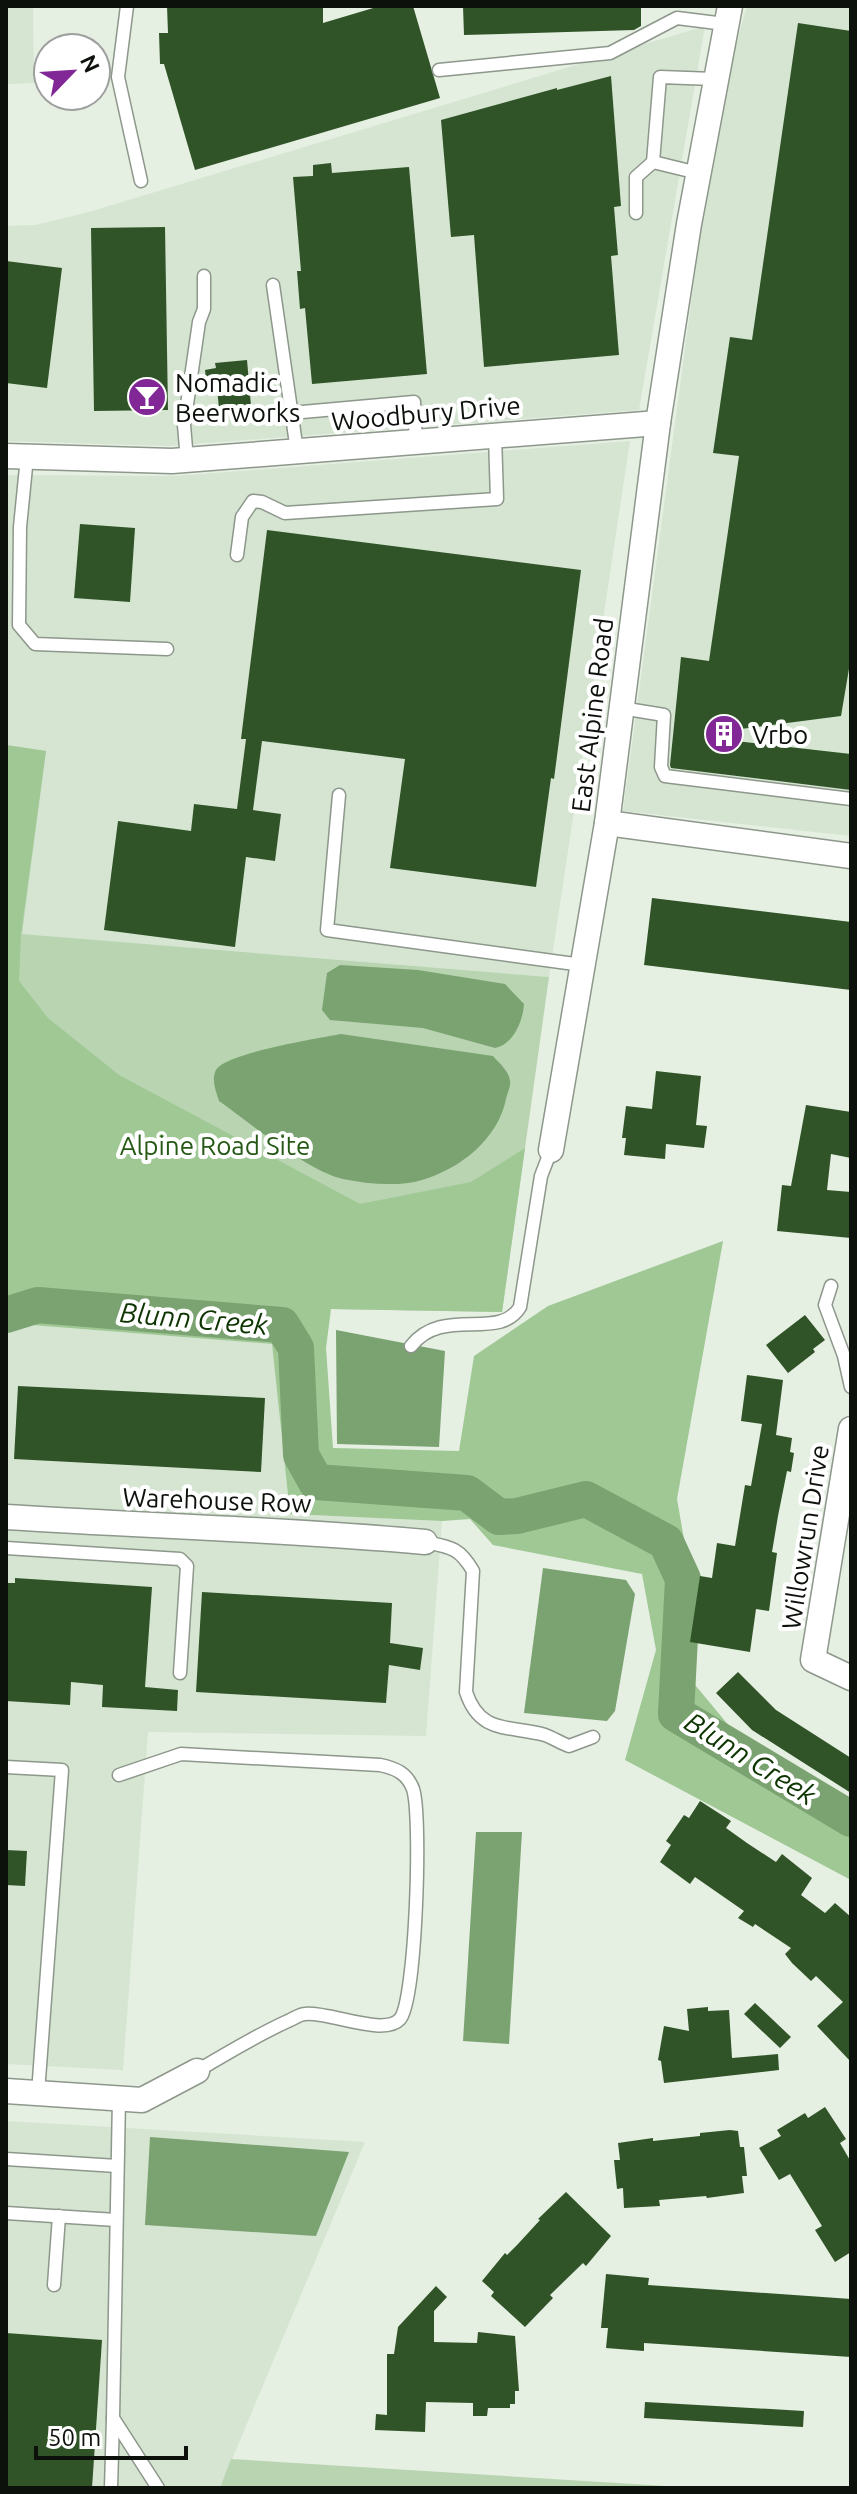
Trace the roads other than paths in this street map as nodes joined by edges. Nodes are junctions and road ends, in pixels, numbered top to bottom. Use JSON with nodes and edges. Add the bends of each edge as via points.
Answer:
{"nodes":[{"id":1,"x":127,"y":6,"type":"edge"},
{"id":2,"x":728,"y":15,"type":"edge"},
{"id":3,"x":439,"y":70,"type":"dead end"},
{"id":4,"x":714,"y":79,"type":"junction"},
{"id":5,"x":653,"y":162,"type":"junction"},
{"id":6,"x":698,"y":173,"type":"junction"},
{"id":7,"x":141,"y":181,"type":"dead end"},
{"id":8,"x":636,"y":213,"type":"dead end"},
{"id":9,"x":204,"y":276,"type":"dead end"},
{"id":10,"x":273,"y":285,"type":"dead end"},
{"id":11,"x":291,"y":413,"type":"junction"},
{"id":12,"x":658,"y":423,"type":"junction"},
{"id":13,"x":495,"y":436,"type":"junction"},
{"id":14,"x":416,"y":443,"type":"junction"},
{"id":15,"x":297,"y":451,"type":"junction"},
{"id":16,"x":16,"y":457,"type":"edge"},
{"id":17,"x":187,"y":460,"type":"junction"},
{"id":18,"x":237,"y":555,"type":"dead end"},
{"id":19,"x":167,"y":649,"type":"dead end"},
{"id":20,"x":621,"y":708,"type":"junction"},
{"id":21,"x":339,"y":795,"type":"dead end"},
{"id":22,"x":851,"y":799,"type":"edge"},
{"id":23,"x":607,"y":823,"type":"junction"},
{"id":24,"x":851,"y":856,"type":"edge"},
{"id":25,"x":582,"y":965,"type":"junction"},
{"id":26,"x":551,"y":1150,"type":"joint"},
{"id":27,"x":831,"y":1286,"type":"dead end"},
{"id":28,"x":411,"y":1346,"type":"dead end"},
{"id":29,"x":851,"y":1387,"type":"edge"},
{"id":30,"x":851,"y":1429,"type":"edge"},
{"id":31,"x":6,"y":1517,"type":"edge"},
{"id":32,"x":844,"y":1518,"type":"edge"},
{"id":33,"x":425,"y":1542,"type":"joint"},
{"id":34,"x":6,"y":1548,"type":"edge"},
{"id":35,"x":180,"y":1673,"type":"dead end"},
{"id":36,"x":851,"y":1678,"type":"edge"},
{"id":37,"x":593,"y":1737,"type":"dead end"},
{"id":38,"x":6,"y":1767,"type":"edge"},
{"id":39,"x":119,"y":1775,"type":"dead end"},
{"id":40,"x":197,"y":2071,"type":"joint"},
{"id":41,"x":6,"y":2091,"type":"edge"},
{"id":42,"x":38,"y":2093,"type":"junction"},
{"id":43,"x":119,"y":2098,"type":"junction"},
{"id":44,"x":6,"y":2159,"type":"edge"},
{"id":45,"x":117,"y":2166,"type":"junction"},
{"id":46,"x":6,"y":2213,"type":"edge"},
{"id":47,"x":59,"y":2216,"type":"junction"},
{"id":48,"x":116,"y":2220,"type":"junction"},
{"id":49,"x":54,"y":2285,"type":"dead end"},
{"id":50,"x":113,"y":2418,"type":"junction"},
{"id":51,"x":111,"y":2488,"type":"edge"},
{"id":52,"x":158,"y":2488,"type":"edge"}],
"edges":[{"from":1,"to":7,"type":"lane","via":[[118,77]]},
{"from":2,"to":3,"type":"lane","via":[[677,18],[610,53]]},
{"from":2,"to":4,"type":"street","name":"East Alpine Road"},
{"from":4,"to":5,"type":"lane","via":[[660,77]]},
{"from":4,"to":6,"type":"street","name":"East Alpine Road"},
{"from":5,"to":6,"type":"lane"},
{"from":5,"to":8,"type":"lane","via":[[636,177]]},
{"from":6,"to":12,"type":"street","name":"East Alpine Road"},
{"from":9,"to":17,"type":"lane","via":[[204,309],[184,425]]},
{"from":10,"to":11,"type":"lane"},
{"from":11,"to":14,"type":"lane","via":[[414,402]]},
{"from":11,"to":15,"type":"lane"},
{"from":12,"to":13,"type":"street","name":"Woodbury Drive"},
{"from":12,"to":20,"type":"street","name":"East Alpine Road"},
{"from":13,"to":14,"type":"street","name":"Woodbury Drive"},
{"from":13,"to":18,"type":"lane","via":[[497,499],[285,513],[253,501],[242,517]]},
{"from":14,"to":15,"type":"street","name":"Woodbury Drive"},
{"from":15,"to":17,"type":"street","name":"Woodbury Drive"},
{"from":16,"to":17,"type":"street","name":"Woodbury Drive"},
{"from":16,"to":19,"type":"lane","via":[[19,625],[35,644]]},
{"from":20,"to":22,"type":"lane","via":[[664,715],[665,776]]},
{"from":20,"to":23,"type":"street","name":"East Alpine Road"},
{"from":21,"to":25,"type":"lane","via":[[327,930]]},
{"from":23,"to":24,"type":"street"},
{"from":23,"to":25,"type":"street","name":"East Alpine Road"},
{"from":25,"to":26,"type":"street","name":"East Alpine Road"},
{"from":26,"to":28,"type":"lane","name":"East Alpine Road","via":[[541,1176],[515,1315],[502,1323],[439,1327],[419,1335]]},
{"from":27,"to":29,"type":"lane","via":[[825,1305]]},
{"from":30,"to":32,"type":"street","name":"Willowrun Drive"},
{"from":31,"to":33,"type":"street","name":"Warehouse Row"},
{"from":32,"to":36,"type":"street","name":"Willowrun Drive","via":[[813,1660]]},
{"from":33,"to":37,"type":"lane","via":[[463,1554],[473,1571],[466,1692],[471,1707],[498,1727],[569,1746]]},
{"from":34,"to":35,"type":"lane","via":[[180,1559],[187,1566]]},
{"from":38,"to":42,"type":"lane","via":[[62,1770]]},
{"from":39,"to":40,"type":"lane","via":[[181,1754],[380,1765],[396,1769],[412,1788],[417,1841],[411,1983],[399,2020],[374,2025],[305,2014]]},
{"from":40,"to":43,"type":"street","via":[[142,2100]]},
{"from":41,"to":42,"type":"street"},
{"from":42,"to":43,"type":"street"},
{"from":43,"to":45,"type":"lane"},
{"from":44,"to":45,"type":"lane"},
{"from":45,"to":48,"type":"lane"},
{"from":46,"to":47,"type":"lane"},
{"from":47,"to":48,"type":"lane"},
{"from":47,"to":49,"type":"lane"},
{"from":48,"to":50,"type":"lane"},
{"from":50,"to":51,"type":"lane"},
{"from":50,"to":52,"type":"lane"}]}
